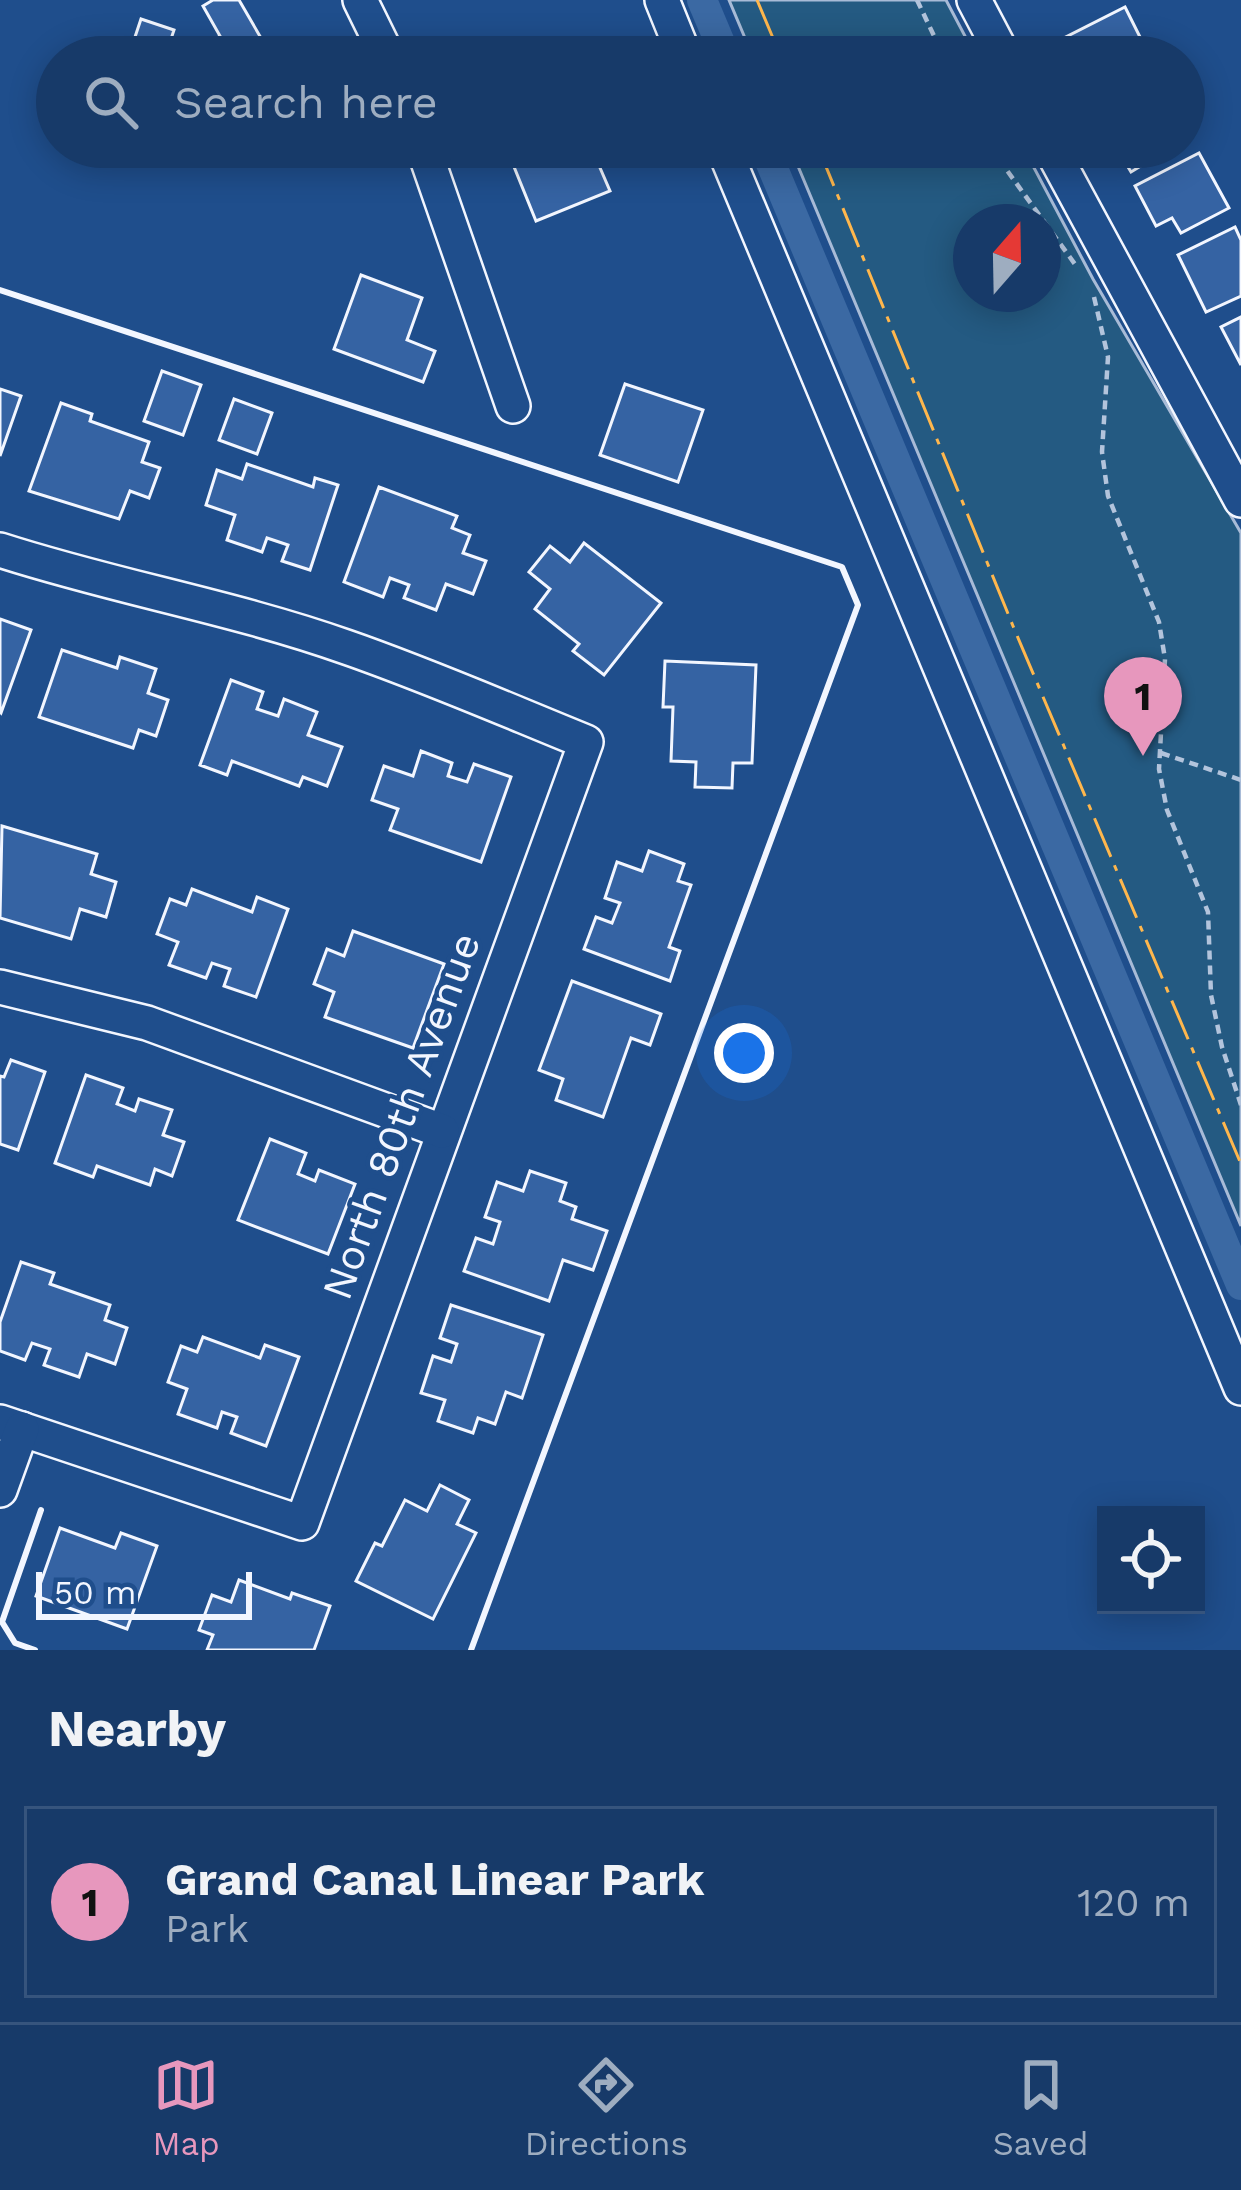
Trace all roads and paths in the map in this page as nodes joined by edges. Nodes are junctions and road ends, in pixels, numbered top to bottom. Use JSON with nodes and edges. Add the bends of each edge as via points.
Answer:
{"nodes":[{"id":1,"x":360,"y":0,"type":"edge"},
{"id":2,"x":662,"y":0,"type":"edge"},
{"id":3,"x":917,"y":0,"type":"edge"},
{"id":4,"x":974,"y":0,"type":"edge"},
{"id":5,"x":378,"y":36,"type":"edge"},
{"id":6,"x":677,"y":36,"type":"edge"},
{"id":7,"x":934,"y":36,"type":"edge"},
{"id":8,"x":993,"y":36,"type":"edge"},
{"id":9,"x":430,"y":168,"type":"edge"},
{"id":10,"x":732,"y":168,"type":"edge"},
{"id":11,"x":1005,"y":168,"type":"edge"},
{"id":12,"x":1061,"y":168,"type":"edge"},
{"id":13,"x":1078,"y":268,"type":"dead end"},
{"id":14,"x":1088,"y":281,"type":"dead end"},
{"id":15,"x":513,"y":406,"type":"dead end"},
{"id":16,"x":1241,"y":500,"type":"edge"},
{"id":17,"x":0,"y":550,"type":"edge"},
{"id":18,"x":1161,"y":753,"type":"junction"},
{"id":19,"x":1241,"y":780,"type":"edge"},
{"id":20,"x":0,"y":987,"type":"edge"},
{"id":21,"x":1241,"y":1106,"type":"edge"},
{"id":22,"x":442,"y":1131,"type":"junction"},
{"id":23,"x":1241,"y":1388,"type":"edge"},
{"id":24,"x":11,"y":1425,"type":"edge"},
{"id":25,"x":0,"y":1490,"type":"edge"}],
"edges":[{"from":1,"to":5,"type":"street"},
{"from":2,"to":6,"type":"street"},
{"from":3,"to":7,"type":"path"},
{"from":4,"to":8,"type":"street"},
{"from":9,"to":15,"type":"street"},
{"from":10,"to":23,"type":"street"},
{"from":11,"to":13,"type":"path"},
{"from":12,"to":16,"type":"street"},
{"from":14,"to":18,"type":"path","via":[[1108,357],[1108,496],[1159,622],[1165,659]]},
{"from":17,"to":22,"type":"street","name":"North 80th Avenue","via":[[344,646],[586,742]]},
{"from":18,"to":19,"type":"path"},
{"from":18,"to":21,"type":"path","via":[[1167,810],[1208,912],[1211,995]]},
{"from":20,"to":22,"type":"street","via":[[147,1023]]},
{"from":22,"to":24,"type":"street","name":"North 80th Avenue","via":[[302,1523]]},
{"from":24,"to":25,"type":"street"}]}
